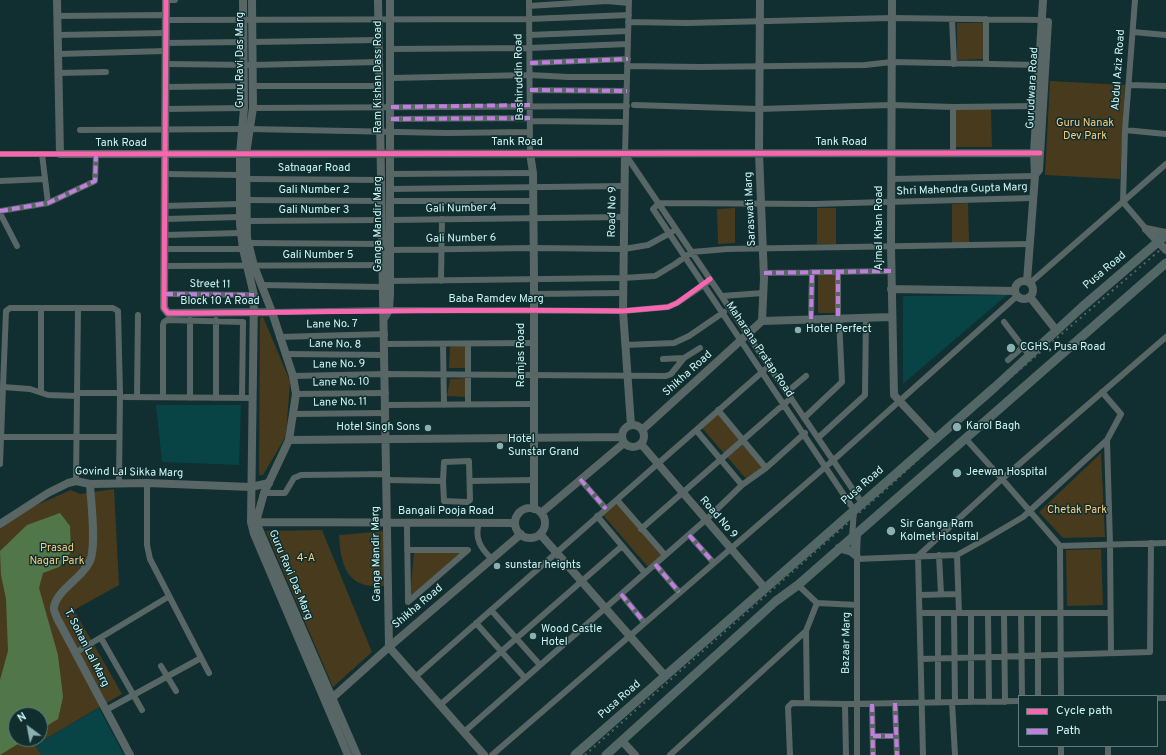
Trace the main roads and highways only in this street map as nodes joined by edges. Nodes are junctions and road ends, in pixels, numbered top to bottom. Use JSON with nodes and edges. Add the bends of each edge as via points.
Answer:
{"nodes":[{"id":1,"x":1166,"y":234,"type":"edge"},
{"id":2,"x":1166,"y":262,"type":"edge"},
{"id":3,"x":840,"y":548,"type":"junction"},
{"id":4,"x":857,"y":557,"type":"road end"},
{"id":5,"x":575,"y":755,"type":"edge"},
{"id":6,"x":606,"y":755,"type":"edge"}],
"edges":[{"from":1,"to":5,"type":"main road","name":"Pusa Road"},
{"from":2,"to":3,"type":"main road"},
{"from":3,"to":4,"type":"main road","via":[[851,551]]},
{"from":3,"to":6,"type":"main road","via":[[776,601]]}]}
